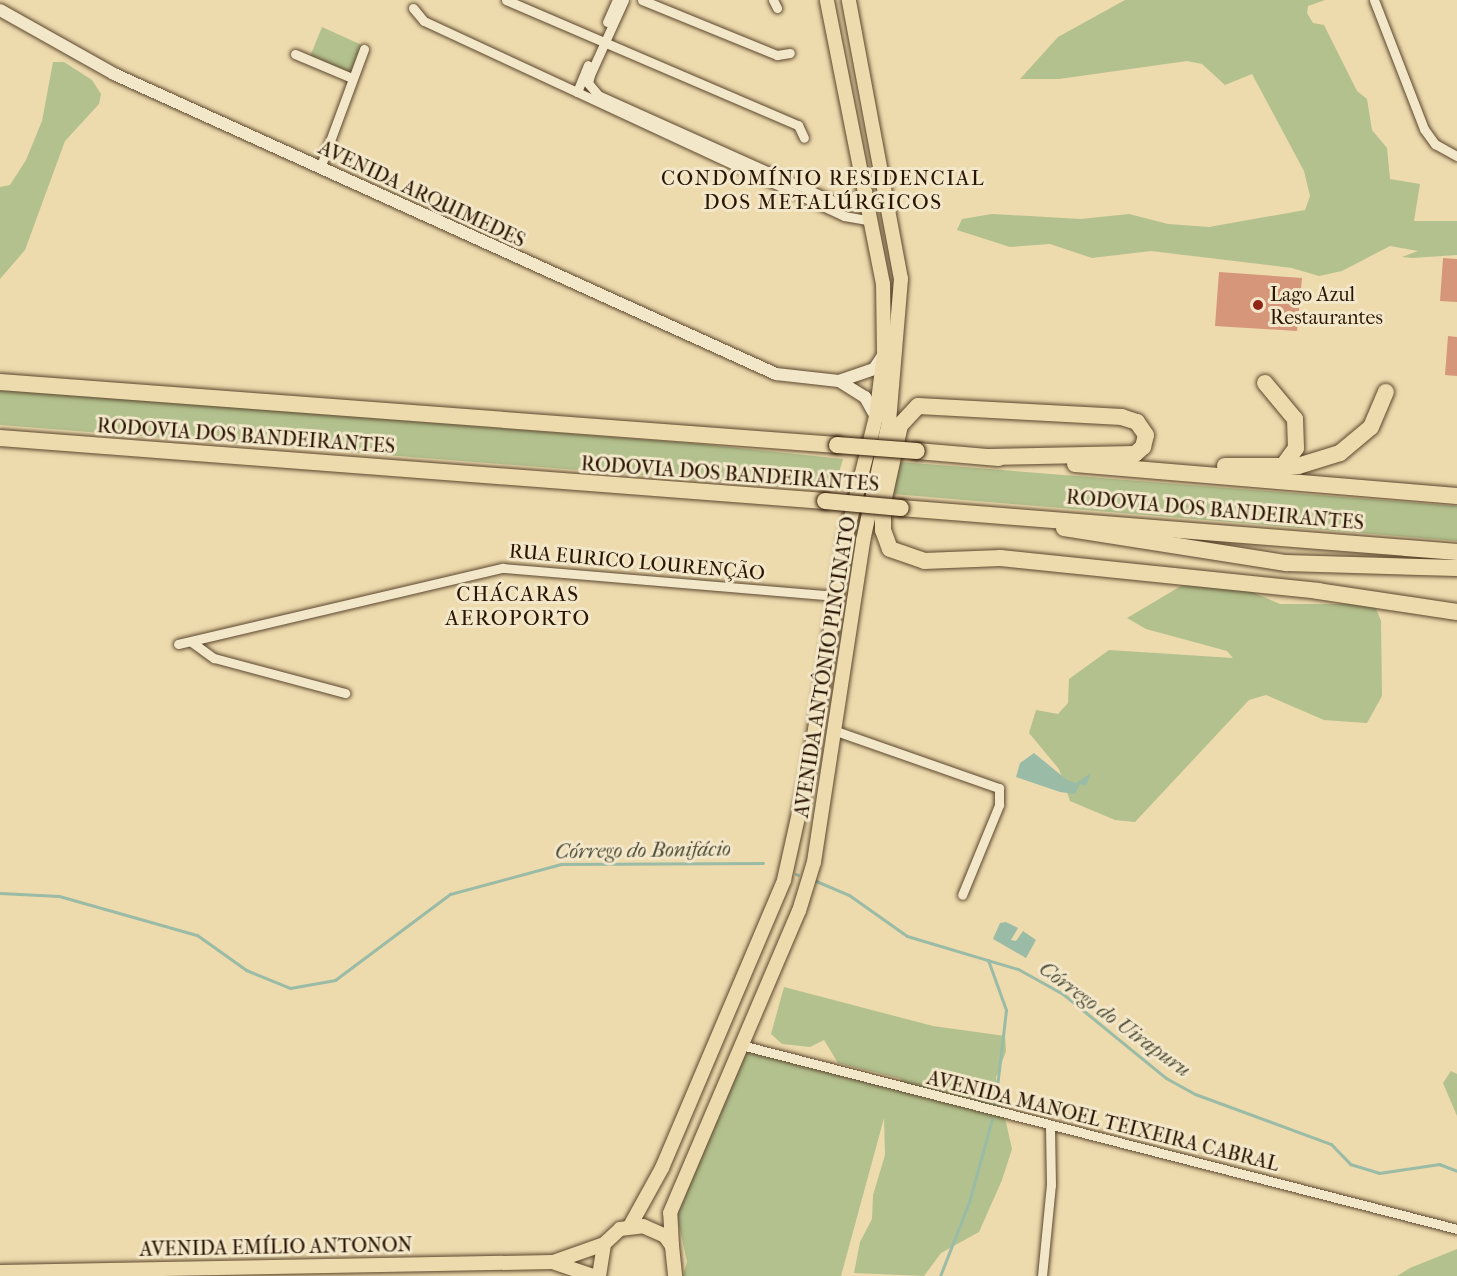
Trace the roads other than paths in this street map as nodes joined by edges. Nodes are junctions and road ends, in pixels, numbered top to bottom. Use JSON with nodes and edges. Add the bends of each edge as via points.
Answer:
{"nodes":[{"id":1,"x":506,"y":0,"type":"edge"},
{"id":2,"x":617,"y":0,"type":"edge"},
{"id":3,"x":624,"y":0,"type":"edge"},
{"id":4,"x":642,"y":0,"type":"edge"},
{"id":5,"x":827,"y":0,"type":"edge"},
{"id":6,"x":849,"y":0,"type":"edge"},
{"id":7,"x":1374,"y":0,"type":"edge"},
{"id":8,"x":413,"y":8,"type":"dead end"},
{"id":9,"x":0,"y":10,"type":"edge"},
{"id":10,"x":601,"y":42,"type":"junction"},
{"id":11,"x":364,"y":49,"type":"dead end"},
{"id":12,"x":790,"y":53,"type":"dead end"},
{"id":13,"x":296,"y":54,"type":"dead end"},
{"id":14,"x":352,"y":78,"type":"junction"},
{"id":15,"x":576,"y":92,"type":"junction"},
{"id":16,"x":804,"y":138,"type":"dead end"},
{"id":17,"x":1457,"y":156,"type":"edge"},
{"id":18,"x":320,"y":168,"type":"junction"},
{"id":19,"x":867,"y":191,"type":"junction"},
{"id":20,"x":887,"y":191,"type":"junction"},
{"id":21,"x":872,"y":221,"type":"junction"},
{"id":22,"x":884,"y":353,"type":"junction"},
{"id":23,"x":839,"y":381,"type":"junction"},
{"id":24,"x":0,"y":382,"type":"edge"},
{"id":25,"x":1265,"y":383,"type":"dead end"},
{"id":26,"x":1386,"y":392,"type":"dead end"},
{"id":27,"x":876,"y":417,"type":"junction"},
{"id":28,"x":0,"y":438,"type":"edge"},
{"id":29,"x":989,"y":457,"type":"junction"},
{"id":30,"x":1282,"y":467,"type":"junction"},
{"id":31,"x":1164,"y":472,"type":"junction"},
{"id":32,"x":1457,"y":496,"type":"edge"},
{"id":33,"x":1002,"y":513,"type":"junction"},
{"id":34,"x":1457,"y":552,"type":"edge"},
{"id":35,"x":1457,"y":568,"type":"edge"},
{"id":36,"x":835,"y":596,"type":"junction"},
{"id":37,"x":1457,"y":612,"type":"edge"},
{"id":38,"x":193,"y":643,"type":"junction"},
{"id":39,"x":178,"y":644,"type":"dead end"},
{"id":40,"x":345,"y":693,"type":"dead end"},
{"id":41,"x":836,"y":731,"type":"junction"},
{"id":42,"x":813,"y":744,"type":"junction"},
{"id":43,"x":808,"y":773,"type":"junction"},
{"id":44,"x":816,"y":843,"type":"junction"},
{"id":45,"x":962,"y":895,"type":"dead end"},
{"id":46,"x":741,"y":1045,"type":"junction"},
{"id":47,"x":711,"y":1053,"type":"junction"},
{"id":48,"x":1050,"y":1125,"type":"junction"},
{"id":49,"x":630,"y":1226,"type":"junction"},
{"id":50,"x":1457,"y":1229,"type":"edge"},
{"id":51,"x":604,"y":1244,"type":"junction"},
{"id":52,"x":672,"y":1246,"type":"junction"},
{"id":53,"x":553,"y":1262,"type":"junction"},
{"id":54,"x":0,"y":1272,"type":"edge"},
{"id":55,"x":593,"y":1276,"type":"edge"},
{"id":56,"x":599,"y":1276,"type":"edge"},
{"id":57,"x":675,"y":1276,"type":"edge"},
{"id":58,"x":1042,"y":1276,"type":"edge"}],
"edges":[{"from":1,"to":10,"type":"street"},
{"from":2,"to":10,"type":"street"},
{"from":3,"to":10,"type":"street"},
{"from":4,"to":12,"type":"street","via":[[777,55]]},
{"from":5,"to":19,"type":"main road","name":"AVENIDA ANTÔNIO PINCINATO"},
{"from":6,"to":20,"type":"main road","name":"AVENIDA ANTÔNIO PINCINATO"},
{"from":7,"to":17,"type":"street","via":[[1424,129],[1435,144]]},
{"from":8,"to":15,"type":"street","via":[[424,21]]},
{"from":9,"to":18,"type":"main road","name":"AVENIDA ARQUIMEDES","via":[[73,53]]},
{"from":10,"to":15,"type":"street"},
{"from":10,"to":16,"type":"street","via":[[798,125]]},
{"from":10,"to":19,"type":"street","via":[[588,83],[598,95],[843,205]]},
{"from":11,"to":14,"type":"street"},
{"from":13,"to":14,"type":"street"},
{"from":14,"to":18,"type":"street"},
{"from":15,"to":21,"type":"street","via":[[844,216]]},
{"from":18,"to":23,"type":"main road","name":"AVENIDA ARQUIMEDES","via":[[735,358],[776,374]]},
{"from":19,"to":21,"type":"main road","name":"AVENIDA ANTÔNIO PINCINATO"},
{"from":20,"to":21,"type":"main road"},
{"from":20,"to":41,"type":"main road","name":"AVENIDA ANTÔNIO PINCINATO","via":[[900,279],[897,360],[864,541]]},
{"from":21,"to":22,"type":"main road","name":"AVENIDA ANTÔNIO PINCINATO","via":[[883,284]]},
{"from":22,"to":23,"type":"main road","name":"AVENIDA ARQUIMEDES","via":[[874,369]]},
{"from":22,"to":27,"type":"main road","name":"AVENIDA ANTÔNIO PINCINATO"},
{"from":23,"to":27,"type":"main road","name":"AVENIDA ARQUIMEDES","via":[[865,397]]},
{"from":24,"to":29,"type":"highway","name":"RODOVIA DOS BANDEIRANTES","bridge":true},
{"from":25,"to":30,"type":"highway","via":[[1296,419],[1296,448]]},
{"from":26,"to":30,"type":"highway","via":[[1381,414],[1359,440],[1319,462]]},
{"from":27,"to":36,"type":"main road","name":"AVENIDA ANTÔNIO PINCINATO"},
{"from":28,"to":33,"type":"highway","name":"RODOVIA DOS BANDEIRANTES","bridge":true},
{"from":29,"to":31,"type":"highway","name":"RODOVIA DOS BANDEIRANTES"},
{"from":29,"to":37,"type":"highway","via":[[1135,454],[1143,447],[1146,435],[1137,422],[1122,417],[918,406],[900,425],[883,503],[883,530],[890,549],[924,561],[1011,558],[1318,591]]},
{"from":30,"to":31,"type":"highway","via":[[1201,466]]},
{"from":31,"to":32,"type":"highway","name":"RODOVIA DOS BANDEIRANTES"},
{"from":33,"to":34,"type":"highway","name":"RODOVIA DOS BANDEIRANTES"},
{"from":33,"to":35,"type":"highway","via":[[1135,541],[1286,563]]},
{"from":36,"to":38,"type":"street","name":"RUA EURICO LOURENÇÃO","via":[[503,568]]},
{"from":36,"to":42,"type":"main road","name":"AVENIDA ANTÔNIO PINCINATO"},
{"from":38,"to":39,"type":"street","name":"RUA EURICO LOURENÇÃO"},
{"from":38,"to":40,"type":"street","via":[[214,658]]},
{"from":41,"to":42,"type":"main road","via":[[826,732]]},
{"from":41,"to":44,"type":"main road","name":"AVENIDA ANTÔNIO PINCINATO"},
{"from":41,"to":45,"type":"street","via":[[999,789],[999,806]]},
{"from":42,"to":43,"type":"main road","name":"AVENIDA ANTÔNIO PINCINATO"},
{"from":43,"to":44,"type":"main road","via":[[811,789],[802,836],[807,843]]},
{"from":43,"to":47,"type":"main road","name":"AVENIDA ANTÔNIO PINCINATO","via":[[780,890]]},
{"from":44,"to":46,"type":"main road","name":"AVENIDA ANTÔNIO PINCINATO","via":[[799,911]]},
{"from":46,"to":47,"type":"main road","via":[[727,1044]]},
{"from":46,"to":48,"type":"street","name":"AVENIDA MANOEL TEIXEIRA CABRAL"},
{"from":46,"to":52,"type":"main road","name":"AVENIDA ANTÔNIO PINCINATO","via":[[670,1213]]},
{"from":47,"to":49,"type":"main road","name":"AVENIDA ANTÔNIO PINCINATO","via":[[662,1168]]},
{"from":48,"to":50,"type":"street","name":"AVENIDA MANOEL TEIXEIRA CABRAL"},
{"from":48,"to":58,"type":"street","via":[[1051,1185]]},
{"from":49,"to":51,"type":"main road","name":"AVENIDA ANTÔNIO PINCINATO"},
{"from":49,"to":52,"type":"main road","via":[[655,1229]]},
{"from":51,"to":53,"type":"main road","name":"AVENIDA ANTÔNIO PINCINATO"},
{"from":51,"to":56,"type":"main road"},
{"from":52,"to":57,"type":"main road","name":"AVENIDA ANTÔNIO PINCINATO"},
{"from":53,"to":54,"type":"main road","name":"AVENIDA EMÍLIO ANTONON"},
{"from":53,"to":55,"type":"main road"}]}
